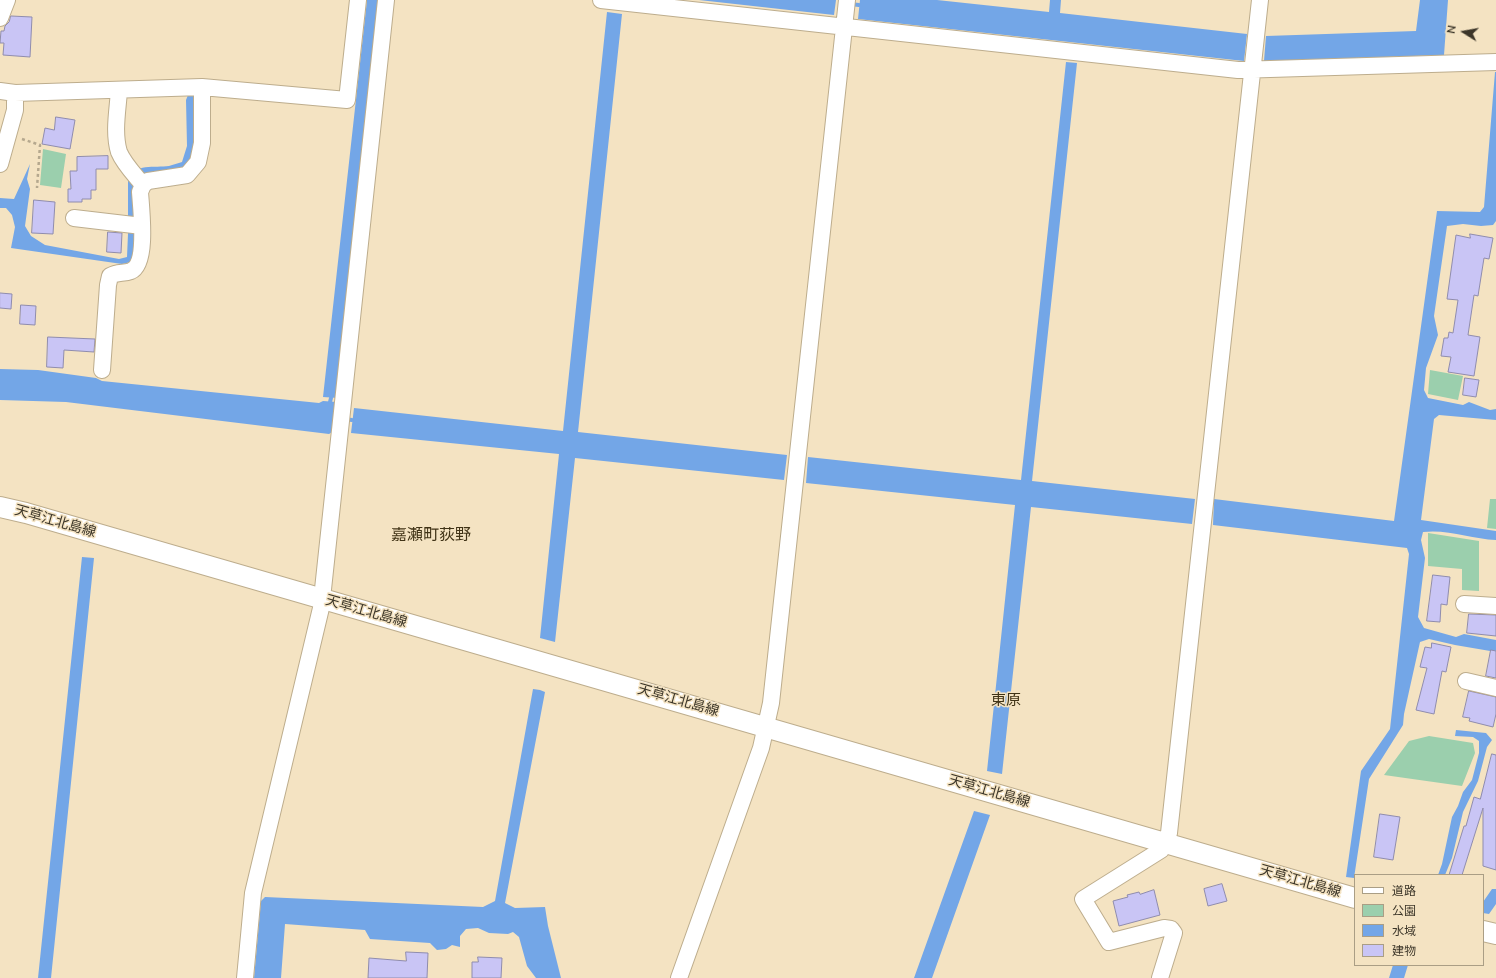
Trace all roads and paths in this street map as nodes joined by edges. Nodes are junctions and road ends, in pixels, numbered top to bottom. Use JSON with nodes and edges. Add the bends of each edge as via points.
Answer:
{"nodes":[{"id":1,"x":7,"y":0,"type":"edge"},
{"id":2,"x":358,"y":0,"type":"edge"},
{"id":3,"x":386,"y":0,"type":"edge"},
{"id":4,"x":601,"y":0,"type":"edge"},
{"id":5,"x":1260,"y":0,"type":"edge"},
{"id":6,"x":846,"y":13,"type":"edge"},
{"id":7,"x":0,"y":18,"type":"edge"},
{"id":8,"x":1254,"y":56,"type":"junction"},
{"id":9,"x":1496,"y":62,"type":"edge"},
{"id":10,"x":202,"y":87,"type":"junction"},
{"id":11,"x":119,"y":90,"type":"junction"},
{"id":12,"x":8,"y":92,"type":"edge"},
{"id":13,"x":8,"y":135,"type":"junction"},
{"id":14,"x":0,"y":164,"type":"edge"},
{"id":15,"x":137,"y":177,"type":"junction"},
{"id":16,"x":37,"y":188,"type":"dead end"},
{"id":17,"x":74,"y":218,"type":"dead end"},
{"id":18,"x":142,"y":226,"type":"junction"},
{"id":19,"x":102,"y":370,"type":"dead end"},
{"id":20,"x":0,"y":507,"type":"edge"},
{"id":21,"x":322,"y":599,"type":"junction"},
{"id":22,"x":1464,"y":604,"type":"dead end"},
{"id":23,"x":1496,"y":606,"type":"edge"},
{"id":24,"x":1466,"y":681,"type":"dead end"},
{"id":25,"x":1496,"y":688,"type":"edge"},
{"id":26,"x":766,"y":727,"type":"junction"},
{"id":27,"x":1164,"y":843,"type":"junction"},
{"id":28,"x":1354,"y":898,"type":"edge"},
{"id":29,"x":245,"y":978,"type":"edge"},
{"id":30,"x":679,"y":978,"type":"edge"},
{"id":31,"x":1160,"y":978,"type":"edge"}],
"edges":[{"from":1,"to":7,"type":"street"},
{"from":2,"to":10,"type":"street","via":[[347,100]]},
{"from":3,"to":21,"type":"street"},
{"from":4,"to":6,"type":"street"},
{"from":5,"to":8,"type":"street"},
{"from":6,"to":8,"type":"street","via":[[1238,70]]},
{"from":6,"to":26,"type":"street","via":[[771,702]]},
{"from":8,"to":9,"type":"street"},
{"from":8,"to":27,"type":"street","via":[[1169,833]]},
{"from":10,"to":11,"type":"street"},
{"from":10,"to":15,"type":"street","via":[[202,144],[198,162],[187,175],[148,181]]},
{"from":11,"to":12,"type":"street"},
{"from":11,"to":15,"type":"street","via":[[116,130],[120,152]]},
{"from":12,"to":13,"type":"street","via":[[15,110]]},
{"from":13,"to":14,"type":"street"},
{"from":13,"to":16,"type":"path","via":[[40,145]]},
{"from":15,"to":18,"type":"street"},
{"from":17,"to":18,"type":"street"},
{"from":18,"to":19,"type":"street","via":[[141,251],[137,266],[131,271],[116,272],[110,276]]},
{"from":20,"to":21,"type":"street","name":"天草江北島線","via":[[26,512]]},
{"from":21,"to":26,"type":"street","name":"天草江北島線"},
{"from":21,"to":29,"type":"street","via":[[320,619],[253,893]]},
{"from":22,"to":23,"type":"street"},
{"from":24,"to":25,"type":"street"},
{"from":26,"to":27,"type":"street","name":"天草江北島線"},
{"from":26,"to":30,"type":"street","via":[[761,748]]},
{"from":27,"to":28,"type":"street","name":"天草江北島線"},
{"from":27,"to":31,"type":"street","via":[[1161,850],[1083,899],[1109,942],[1164,928],[1171,929],[1174,933],[1173,940]]}]}
